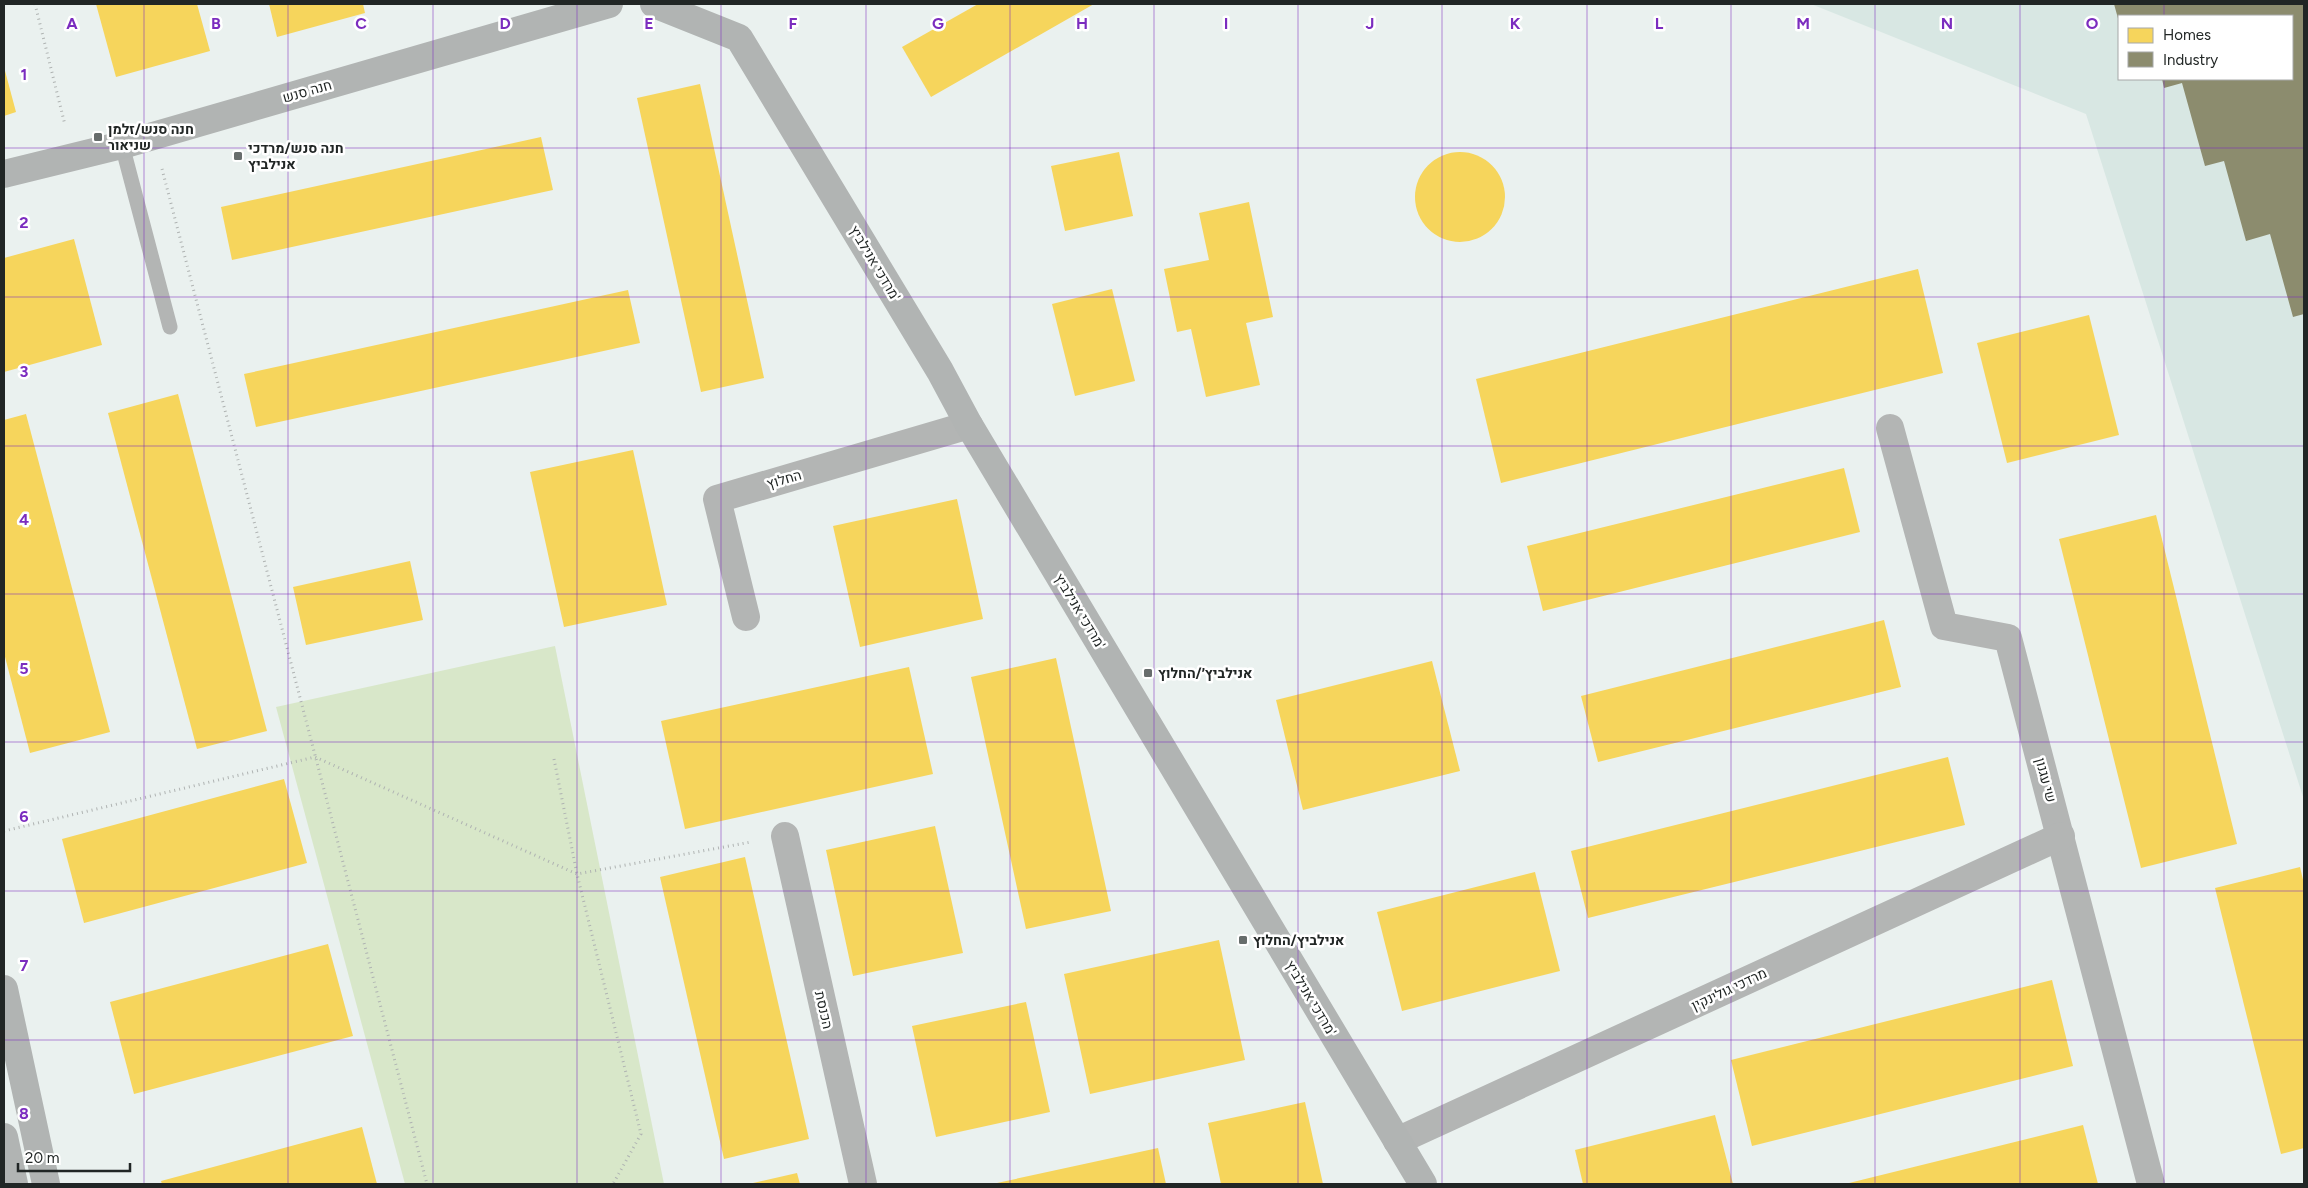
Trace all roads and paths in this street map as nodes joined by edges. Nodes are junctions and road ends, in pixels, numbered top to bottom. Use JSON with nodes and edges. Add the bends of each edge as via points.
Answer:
{"nodes":[{"id":1,"x":34,"y":4,"type":"edge"},
{"id":2,"x":609,"y":4,"type":"edge"},
{"id":3,"x":654,"y":4,"type":"edge"},
{"id":4,"x":60,"y":105,"type":"dead end"},
{"id":5,"x":154,"y":136,"type":"junction"},
{"id":6,"x":122,"y":145,"type":"junction"},
{"id":7,"x":4,"y":174,"type":"edge"},
{"id":8,"x":170,"y":327,"type":"dead end"},
{"id":9,"x":969,"y":424,"type":"junction"},
{"id":10,"x":1890,"y":428,"type":"dead end"},
{"id":11,"x":746,"y":617,"type":"dead end"},
{"id":12,"x":315,"y":757,"type":"junction"},
{"id":13,"x":554,"y":759,"type":"dead end"},
{"id":14,"x":4,"y":830,"type":"edge"},
{"id":15,"x":784,"y":836,"type":"joint"},
{"id":16,"x":2061,"y":836,"type":"junction"},
{"id":17,"x":577,"y":874,"type":"junction"},
{"id":18,"x":4,"y":989,"type":"edge"},
{"id":19,"x":4,"y":1137,"type":"edge"},
{"id":20,"x":1397,"y":1141,"type":"junction"},
{"id":21,"x":14,"y":1184,"type":"edge"},
{"id":22,"x":46,"y":1184,"type":"edge"},
{"id":23,"x":427,"y":1184,"type":"edge"},
{"id":24,"x":613,"y":1184,"type":"edge"},
{"id":25,"x":863,"y":1184,"type":"edge"},
{"id":26,"x":1423,"y":1184,"type":"edge"},
{"id":27,"x":2151,"y":1184,"type":"edge"}],
"edges":[{"from":1,"to":4,"type":"path"},
{"from":2,"to":5,"type":"street","name":"חנה סנש"},
{"from":3,"to":9,"type":"street","name":"מרדכי אנילביץ'","via":[[739,38]]},
{"from":5,"to":6,"type":"street","name":"חנה סנש"},
{"from":5,"to":12,"type":"path"},
{"from":6,"to":7,"type":"street","name":"חנה סנש"},
{"from":6,"to":8,"type":"lane"},
{"from":9,"to":11,"type":"street","name":"החלוץ","via":[[717,498]]},
{"from":9,"to":20,"type":"street","name":"מרדכי אנילביץ'"},
{"from":10,"to":16,"type":"street","name":"שי עגנון","via":[[1944,626],[2008,638]]},
{"from":12,"to":14,"type":"path"},
{"from":12,"to":17,"type":"path"},
{"from":12,"to":23,"type":"path"},
{"from":13,"to":17,"type":"path"},
{"from":15,"to":17,"type":"path"},
{"from":15,"to":25,"type":"street","name":"הכנסת"},
{"from":16,"to":20,"type":"street","name":"מרדכי גולינקין"},
{"from":16,"to":27,"type":"street","name":"שי עגנון"},
{"from":17,"to":24,"type":"path","via":[[641,1134]]},
{"from":18,"to":22,"type":"street"},
{"from":19,"to":21,"type":"street"},
{"from":20,"to":26,"type":"street","name":"מרדכי אנילביץ'"}]}
